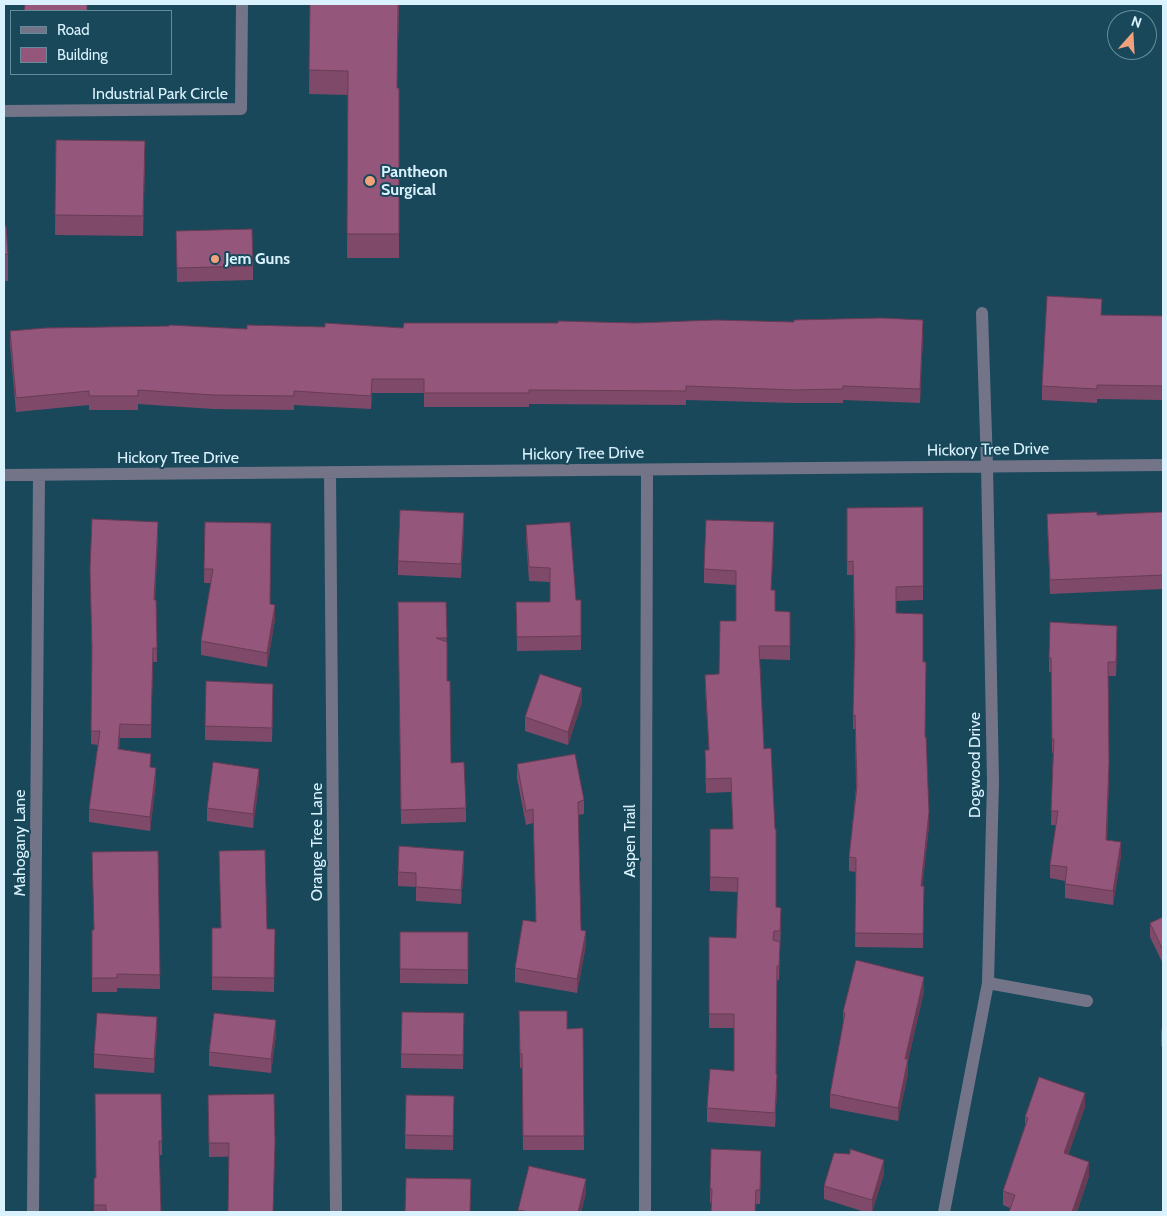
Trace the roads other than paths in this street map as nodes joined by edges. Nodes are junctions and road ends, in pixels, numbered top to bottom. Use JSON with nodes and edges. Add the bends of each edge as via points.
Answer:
{"nodes":[{"id":1,"x":242,"y":4,"type":"edge"},
{"id":2,"x":4,"y":111,"type":"edge"},
{"id":3,"x":982,"y":313,"type":"dead end"},
{"id":4,"x":1163,"y":465,"type":"edge"},
{"id":5,"x":987,"y":466,"type":"junction"},
{"id":6,"x":647,"y":470,"type":"junction"},
{"id":7,"x":330,"y":472,"type":"junction"},
{"id":8,"x":4,"y":475,"type":"edge"},
{"id":9,"x":39,"y":475,"type":"junction"},
{"id":10,"x":988,"y":983,"type":"junction"},
{"id":11,"x":1087,"y":1001,"type":"dead end"},
{"id":12,"x":33,"y":1212,"type":"edge"},
{"id":13,"x":336,"y":1212,"type":"edge"},
{"id":14,"x":645,"y":1212,"type":"edge"},
{"id":15,"x":944,"y":1212,"type":"edge"}],
"edges":[{"from":1,"to":2,"type":"street","name":"Industrial Park Circle","via":[[241,110]]},
{"from":3,"to":5,"type":"street","name":"Dogwood Drive"},
{"from":4,"to":5,"type":"street","name":"Hickory Tree Drive"},
{"from":5,"to":6,"type":"street","name":"Hickory Tree Drive"},
{"from":5,"to":10,"type":"street","name":"Dogwood Drive","via":[[993,782]]},
{"from":6,"to":7,"type":"street","name":"Hickory Tree Drive"},
{"from":6,"to":14,"type":"street","name":"Aspen Trail"},
{"from":7,"to":9,"type":"street","name":"Hickory Tree Drive"},
{"from":7,"to":13,"type":"street","name":"Orange Tree Lane"},
{"from":8,"to":9,"type":"street","name":"Hickory Tree Drive"},
{"from":9,"to":12,"type":"street","name":"Mahogany Lane"},
{"from":10,"to":11,"type":"street"},
{"from":10,"to":15,"type":"street","name":"Dogwood Drive"}]}
